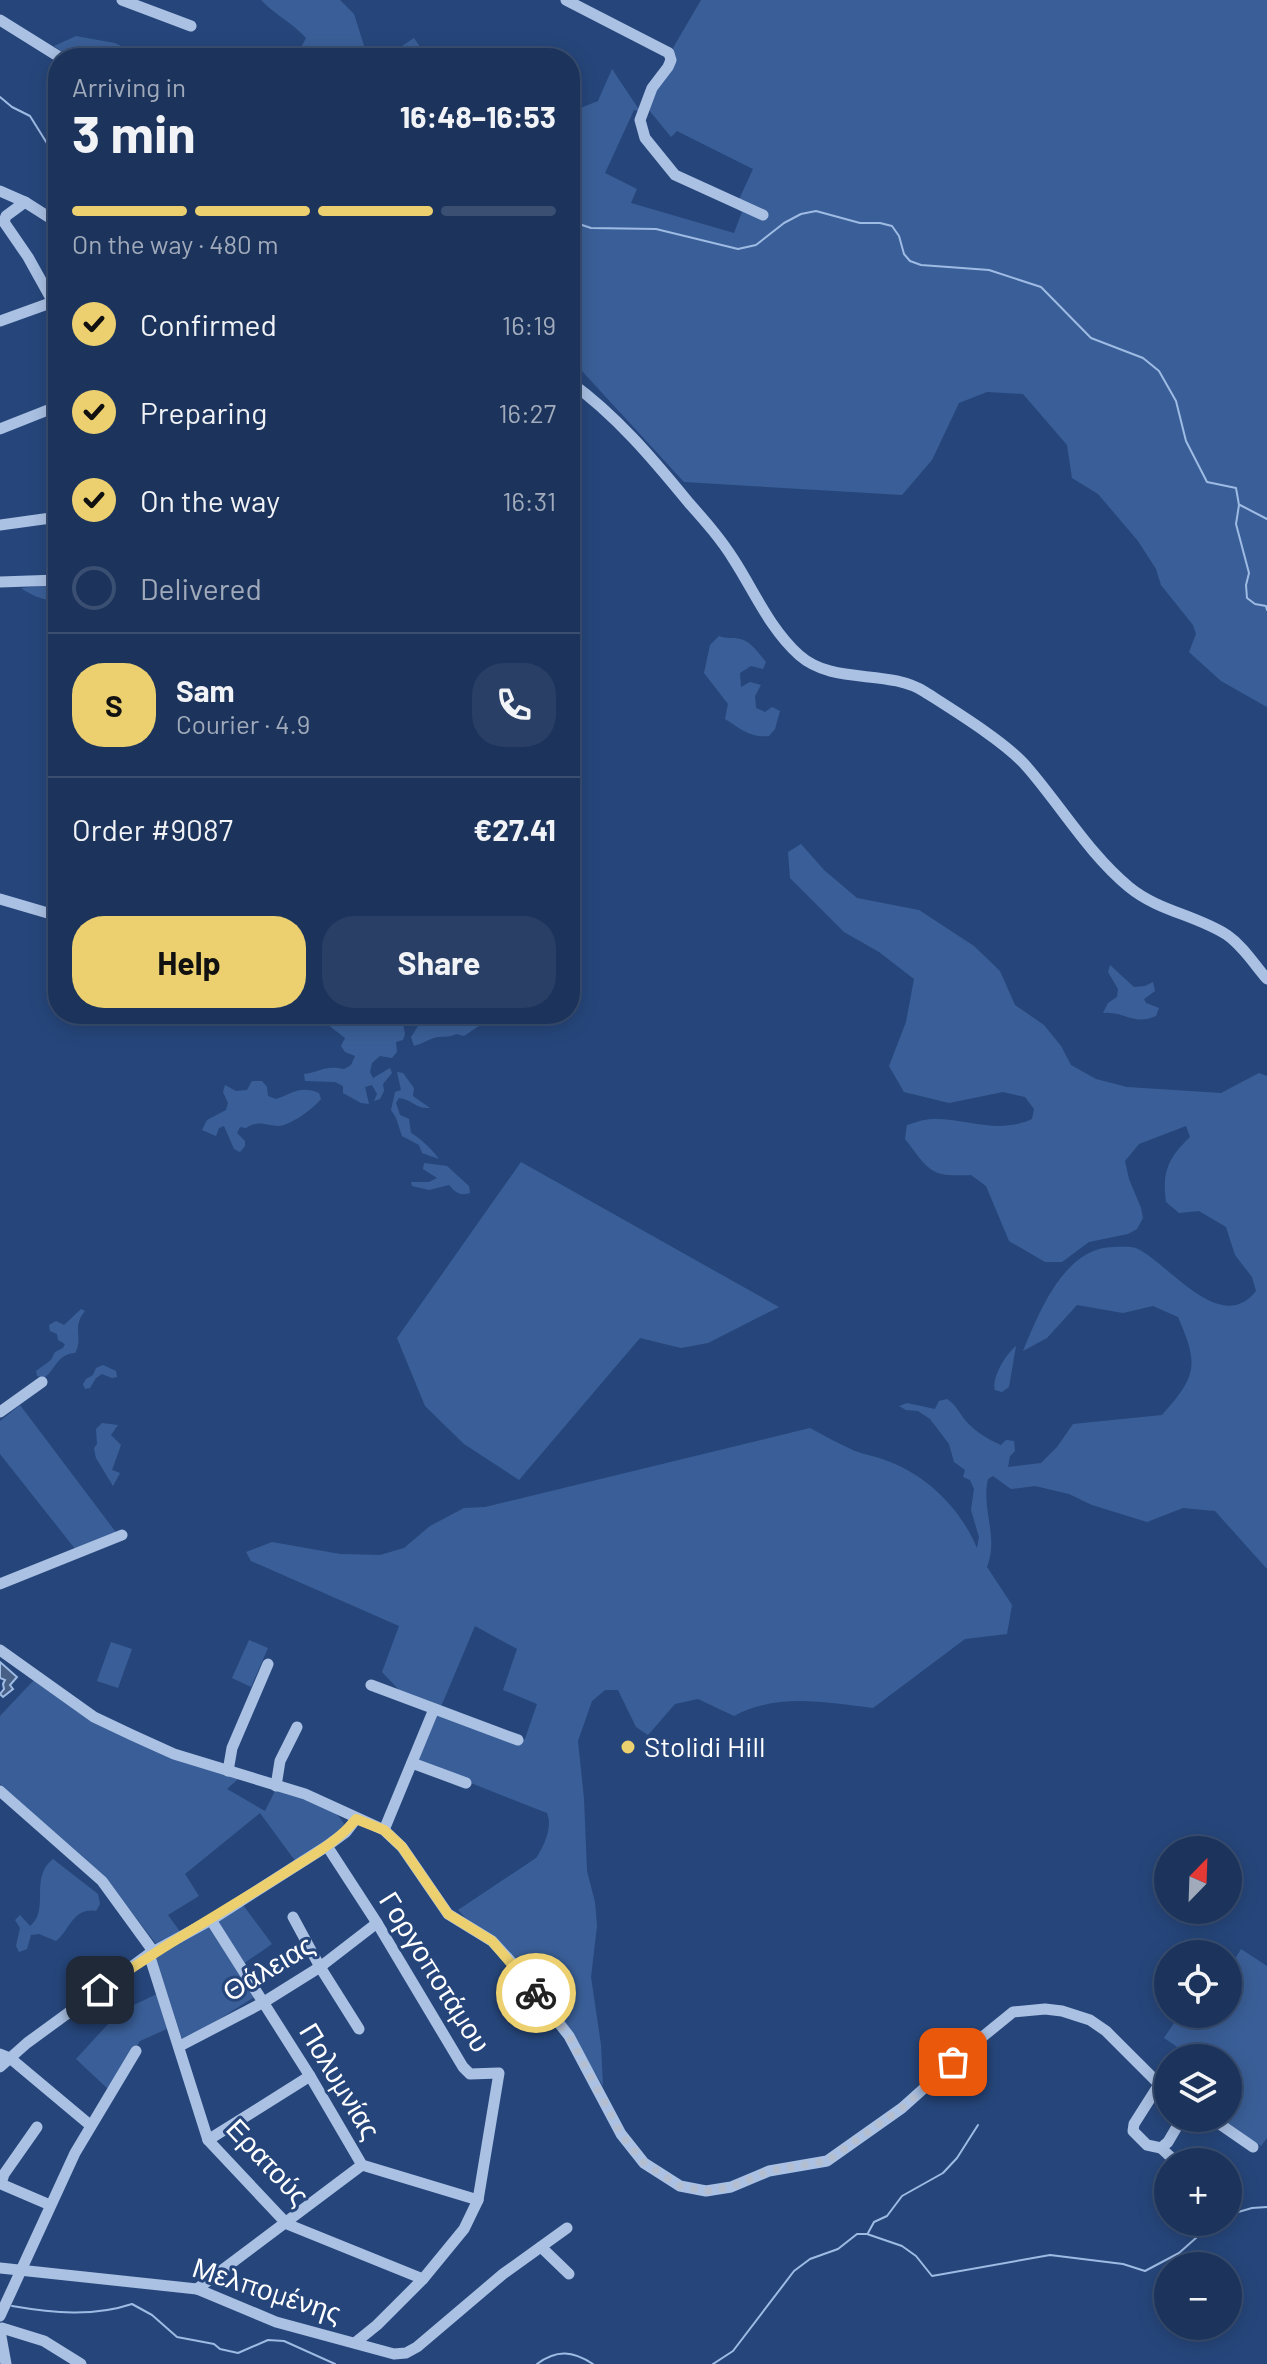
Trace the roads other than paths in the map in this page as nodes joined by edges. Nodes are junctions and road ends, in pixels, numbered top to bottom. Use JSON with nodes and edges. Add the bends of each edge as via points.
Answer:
{"nodes":[{"id":1,"x":122,"y":0,"type":"edge"},
{"id":2,"x":566,"y":0,"type":"edge"},
{"id":3,"x":0,"y":20,"type":"edge"},
{"id":4,"x":191,"y":26,"type":"dead end"},
{"id":5,"x":48,"y":50,"type":"edge"},
{"id":6,"x":0,"y":191,"type":"edge"},
{"id":7,"x":25,"y":202,"type":"junction"},
{"id":8,"x":763,"y":215,"type":"dead end"},
{"id":9,"x":48,"y":217,"type":"edge"},
{"id":10,"x":48,"y":292,"type":"edge"},
{"id":11,"x":48,"y":308,"type":"edge"},
{"id":12,"x":0,"y":321,"type":"edge"},
{"id":13,"x":580,"y":391,"type":"edge"},
{"id":14,"x":48,"y":410,"type":"edge"},
{"id":15,"x":0,"y":429,"type":"edge"},
{"id":16,"x":48,"y":518,"type":"edge"},
{"id":17,"x":0,"y":525,"type":"edge"},
{"id":18,"x":48,"y":580,"type":"edge"},
{"id":19,"x":0,"y":582,"type":"edge"},
{"id":20,"x":0,"y":899,"type":"edge"},
{"id":21,"x":48,"y":913,"type":"edge"},
{"id":22,"x":1267,"y":979,"type":"edge"},
{"id":23,"x":42,"y":1382,"type":"dead end"},
{"id":24,"x":0,"y":1412,"type":"edge"},
{"id":25,"x":122,"y":1535,"type":"dead end"},
{"id":26,"x":0,"y":1584,"type":"edge"},
{"id":27,"x":0,"y":1650,"type":"edge"},
{"id":28,"x":268,"y":1664,"type":"dead end"},
{"id":29,"x":371,"y":1685,"type":"dead end"},
{"id":30,"x":434,"y":1709,"type":"junction"},
{"id":31,"x":297,"y":1727,"type":"dead end"},
{"id":32,"x":518,"y":1740,"type":"dead end"},
{"id":33,"x":412,"y":1763,"type":"junction"},
{"id":34,"x":228,"y":1771,"type":"junction"},
{"id":35,"x":466,"y":1783,"type":"dead end"},
{"id":36,"x":276,"y":1786,"type":"junction"},
{"id":37,"x":0,"y":1791,"type":"edge"},
{"id":38,"x":356,"y":1819,"type":"junction"},
{"id":39,"x":384,"y":1830,"type":"junction"},
{"id":40,"x":327,"y":1846,"type":"junction"},
{"id":41,"x":293,"y":1917,"type":"dead end"},
{"id":42,"x":211,"y":1920,"type":"junction"},
{"id":43,"x":377,"y":1923,"type":"junction"},
{"id":44,"x":151,"y":1952,"type":"junction"},
{"id":45,"x":320,"y":1967,"type":"junction"},
{"id":46,"x":264,"y":2002,"type":"junction"},
{"id":47,"x":359,"y":2029,"type":"dead end"},
{"id":48,"x":180,"y":2046,"type":"junction"},
{"id":49,"x":136,"y":2051,"type":"dead end"},
{"id":50,"x":5,"y":2056,"type":"edge"},
{"id":51,"x":0,"y":2067,"type":"edge"},
{"id":52,"x":310,"y":2076,"type":"junction"},
{"id":53,"x":1154,"y":2077,"type":"edge"},
{"id":54,"x":1154,"y":2099,"type":"edge"},
{"id":55,"x":90,"y":2125,"type":"junction"},
{"id":56,"x":37,"y":2127,"type":"dead end"},
{"id":57,"x":1174,"y":2132,"type":"edge"},
{"id":58,"x":1231,"y":2132,"type":"edge"},
{"id":59,"x":208,"y":2140,"type":"junction"},
{"id":60,"x":1253,"y":2147,"type":"dead end"},
{"id":61,"x":1161,"y":2148,"type":"joint"},
{"id":62,"x":362,"y":2165,"type":"junction"},
{"id":63,"x":2,"y":2173,"type":"edge"},
{"id":64,"x":478,"y":2200,"type":"junction"},
{"id":65,"x":50,"y":2205,"type":"junction"},
{"id":66,"x":287,"y":2224,"type":"junction"},
{"id":67,"x":567,"y":2228,"type":"dead end"},
{"id":68,"x":541,"y":2247,"type":"junction"},
{"id":69,"x":0,"y":2268,"type":"edge"},
{"id":70,"x":21,"y":2270,"type":"junction"},
{"id":71,"x":569,"y":2274,"type":"dead end"},
{"id":72,"x":423,"y":2279,"type":"junction"},
{"id":73,"x":197,"y":2289,"type":"junction"},
{"id":74,"x":0,"y":2325,"type":"edge"},
{"id":75,"x":356,"y":2342,"type":"junction"},
{"id":76,"x":6,"y":2364,"type":"edge"},
{"id":77,"x":81,"y":2364,"type":"edge"}],
"edges":[{"from":1,"to":4,"type":"street"},
{"from":2,"to":8,"type":"street","via":[[669,53],[668,67],[652,88],[640,120],[645,138],[675,175]]},
{"from":3,"to":5,"type":"street"},
{"from":6,"to":7,"type":"street"},
{"from":7,"to":9,"type":"street"},
{"from":7,"to":10,"type":"street","via":[[4,222]]},
{"from":11,"to":12,"type":"street"},
{"from":13,"to":22,"type":"street","via":[[635,440],[721,541],[800,656],[841,673],[911,685],[957,714],[1027,766],[1129,887],[1149,902],[1225,934]]},
{"from":14,"to":15,"type":"street"},
{"from":16,"to":17,"type":"street"},
{"from":18,"to":19,"type":"street"},
{"from":20,"to":21,"type":"street"},
{"from":23,"to":24,"type":"street"},
{"from":25,"to":26,"type":"street"},
{"from":27,"to":34,"type":"street","via":[[94,1717],[174,1754]]},
{"from":28,"to":34,"type":"street","via":[[232,1748]]},
{"from":29,"to":30,"type":"street"},
{"from":30,"to":32,"type":"street"},
{"from":30,"to":33,"type":"street"},
{"from":31,"to":36,"type":"street","via":[[280,1761]]},
{"from":33,"to":35,"type":"street"},
{"from":33,"to":39,"type":"street"},
{"from":34,"to":36,"type":"street"},
{"from":36,"to":38,"type":"street"},
{"from":37,"to":44,"type":"street","name":"Ερατούς","via":[[102,1881]]},
{"from":38,"to":39,"type":"street"},
{"from":38,"to":40,"type":"street"},
{"from":39,"to":53,"type":"street","via":[[402,1847],[448,1914],[492,1941],[515,1966],[569,2036],[621,2134],[644,2163],[680,2186],[706,2191],[731,2187],[769,2171],[827,2161],[902,2108],[1013,2012],[1045,2009],[1090,2020]]},
{"from":40,"to":42,"type":"street"},
{"from":40,"to":43,"type":"street","name":"Γοργοποτάμου"},
{"from":41,"to":45,"type":"street"},
{"from":42,"to":44,"type":"street"},
{"from":42,"to":46,"type":"street","name":"Πολυμνίας"},
{"from":43,"to":45,"type":"street","name":"Θάλειας"},
{"from":43,"to":64,"type":"street","name":"Γοργοποτάμου","via":[[463,2067],[470,2074],[499,2073]]},
{"from":44,"to":48,"type":"street","name":"Ερατούς"},
{"from":44,"to":50,"type":"street"},
{"from":45,"to":46,"type":"street","name":"Θάλειας"},
{"from":45,"to":47,"type":"street"},
{"from":46,"to":48,"type":"street","name":"Θάλειας"},
{"from":46,"to":52,"type":"street","name":"Πολυμνίας"},
{"from":48,"to":59,"type":"street","name":"Ερατούς"},
{"from":49,"to":55,"type":"street"},
{"from":50,"to":51,"type":"street"},
{"from":50,"to":55,"type":"street"},
{"from":52,"to":59,"type":"street"},
{"from":52,"to":62,"type":"street","name":"Πολυμνίας"},
{"from":54,"to":61,"type":"street","via":[[1133,2131],[1147,2145]]},
{"from":55,"to":65,"type":"street"},
{"from":56,"to":63,"type":"street"},
{"from":57,"to":61,"type":"street"},
{"from":58,"to":60,"type":"street"},
{"from":59,"to":66,"type":"street","name":"Ερατούς"},
{"from":62,"to":64,"type":"street","name":"Πολυμνίας"},
{"from":62,"to":66,"type":"street"},
{"from":63,"to":65,"type":"street","via":[[1,2184]]},
{"from":64,"to":72,"type":"street","name":"Γοργοποτάμου","via":[[464,2229]]},
{"from":65,"to":70,"type":"street"},
{"from":66,"to":72,"type":"street","name":"Ερατούς"},
{"from":66,"to":73,"type":"street"},
{"from":67,"to":68,"type":"street","name":"Μελπομένης"},
{"from":68,"to":71,"type":"street"},
{"from":68,"to":75,"type":"street","name":"Μελπομένης","via":[[417,2347],[394,2354]]},
{"from":69,"to":70,"type":"street","name":"Μελπομένης"},
{"from":70,"to":73,"type":"street","name":"Μελπομένης"},
{"from":70,"to":74,"type":"street"},
{"from":72,"to":75,"type":"street","name":"Γοργοποτάμου"},
{"from":73,"to":75,"type":"street","name":"Μελπομένης","via":[[276,2322]]},
{"from":74,"to":76,"type":"street"},
{"from":74,"to":77,"type":"street","via":[[44,2341]]}]}
